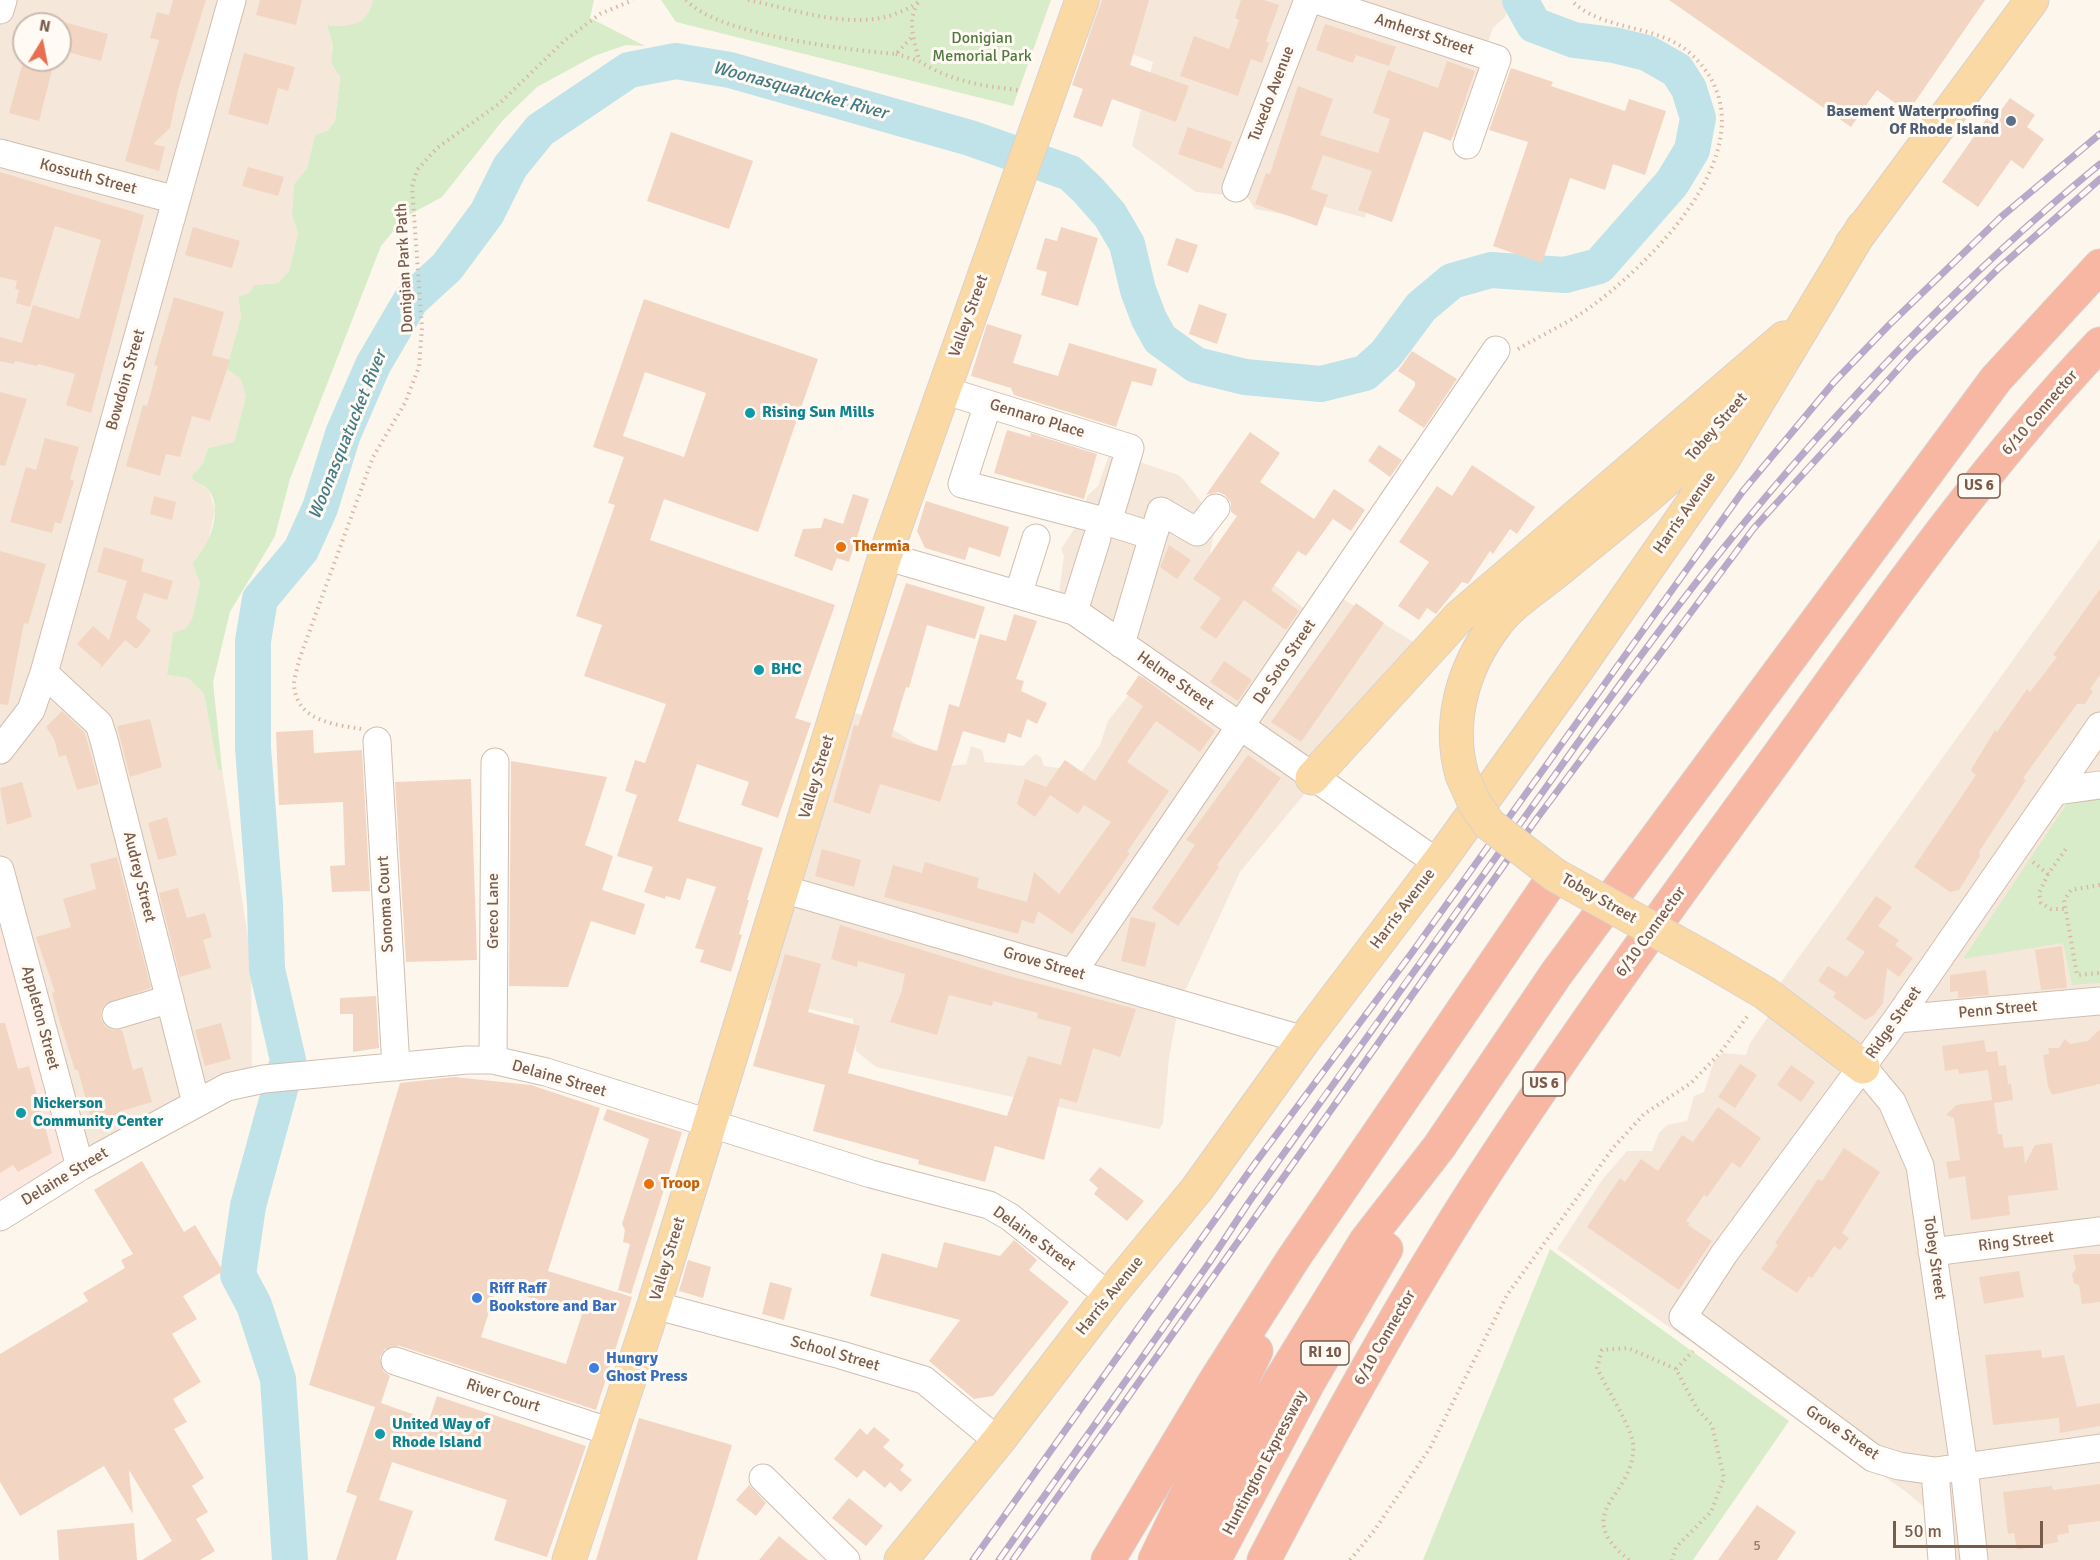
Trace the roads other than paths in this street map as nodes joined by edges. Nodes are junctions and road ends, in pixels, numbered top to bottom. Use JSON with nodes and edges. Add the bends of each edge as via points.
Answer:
{"nodes":[{"id":1,"x":3,"y":0,"type":"edge"},
{"id":2,"x":232,"y":0,"type":"edge"},
{"id":3,"x":1082,"y":0,"type":"edge"},
{"id":4,"x":1308,"y":0,"type":"edge"},
{"id":5,"x":1316,"y":0,"type":"edge"},
{"id":6,"x":2032,"y":0,"type":"edge"},
{"id":7,"x":0,"y":10,"type":"edge"},
{"id":8,"x":1467,"y":145,"type":"dead end"},
{"id":9,"x":0,"y":153,"type":"edge"},
{"id":10,"x":1236,"y":188,"type":"dead end"},
{"id":11,"x":176,"y":200,"type":"junction"},
{"id":12,"x":1863,"y":227,"type":"junction"},
{"id":13,"x":2100,"y":266,"type":"edge"},
{"id":14,"x":1781,"y":342,"type":"junction"},
{"id":15,"x":2100,"y":344,"type":"edge"},
{"id":16,"x":1497,"y":350,"type":"road end"},
{"id":17,"x":943,"y":390,"type":"junction"},
{"id":18,"x":988,"y":404,"type":"junction"},
{"id":19,"x":1216,"y":508,"type":"dead end"},
{"id":20,"x":1103,"y":530,"type":"junction"},
{"id":21,"x":1153,"y":536,"type":"junction"},
{"id":22,"x":1036,"y":538,"type":"dead end"},
{"id":23,"x":885,"y":556,"type":"junction"},
{"id":24,"x":1018,"y":595,"type":"junction"},
{"id":25,"x":1074,"y":611,"type":"junction"},
{"id":26,"x":1121,"y":644,"type":"junction"},
{"id":27,"x":44,"y":673,"type":"junction"},
{"id":28,"x":2100,"y":726,"type":"edge"},
{"id":29,"x":1241,"y":727,"type":"junction"},
{"id":30,"x":377,"y":741,"type":"road end"},
{"id":31,"x":0,"y":750,"type":"edge"},
{"id":32,"x":495,"y":762,"type":"dead end"},
{"id":33,"x":1312,"y":778,"type":"junction"},
{"id":34,"x":2100,"y":785,"type":"edge"},
{"id":35,"x":2056,"y":791,"type":"junction"},
{"id":36,"x":1438,"y":863,"type":"junction"},
{"id":37,"x":0,"y":870,"type":"edge"},
{"id":38,"x":1555,"y":874,"type":"junction"},
{"id":39,"x":783,"y":889,"type":"junction"},
{"id":40,"x":6,"y":916,"type":"edge"},
{"id":41,"x":1073,"y":972,"type":"junction"},
{"id":42,"x":170,"y":999,"type":"junction"},
{"id":43,"x":2100,"y":1001,"type":"edge"},
{"id":44,"x":116,"y":1015,"type":"dead end"},
{"id":45,"x":1897,"y":1019,"type":"junction"},
{"id":46,"x":1304,"y":1040,"type":"junction"},
{"id":47,"x":493,"y":1060,"type":"junction"},
{"id":48,"x":396,"y":1067,"type":"junction"},
{"id":49,"x":1863,"y":1067,"type":"junction"},
{"id":50,"x":196,"y":1103,"type":"junction"},
{"id":51,"x":710,"y":1123,"type":"junction"},
{"id":52,"x":1439,"y":1147,"type":"junction"},
{"id":53,"x":80,"y":1167,"type":"junction"},
{"id":54,"x":1326,"y":1210,"type":"junction"},
{"id":55,"x":0,"y":1217,"type":"edge"},
{"id":56,"x":2100,"y":1231,"type":"edge"},
{"id":57,"x":1932,"y":1252,"type":"junction"},
{"id":58,"x":1109,"y":1296,"type":"junction"},
{"id":59,"x":654,"y":1305,"type":"junction"},
{"id":60,"x":1683,"y":1317,"type":"joint"},
{"id":61,"x":395,"y":1361,"type":"dead end"},
{"id":62,"x":611,"y":1432,"type":"junction"},
{"id":63,"x":998,"y":1441,"type":"junction"},
{"id":64,"x":2100,"y":1448,"type":"edge"},
{"id":65,"x":1964,"y":1467,"type":"junction"},
{"id":66,"x":1935,"y":1472,"type":"junction"},
{"id":67,"x":763,"y":1478,"type":"dead end"},
{"id":68,"x":569,"y":1560,"type":"edge"},
{"id":69,"x":846,"y":1560,"type":"edge"},
{"id":70,"x":901,"y":1560,"type":"edge"},
{"id":71,"x":1108,"y":1560,"type":"edge"},
{"id":72,"x":1155,"y":1560,"type":"edge"},
{"id":73,"x":1178,"y":1560,"type":"edge"},
{"id":74,"x":1214,"y":1560,"type":"edge"},
{"id":75,"x":1264,"y":1560,"type":"edge"},
{"id":76,"x":1942,"y":1560,"type":"edge"},
{"id":77,"x":1974,"y":1560,"type":"edge"}],
"edges":[{"from":1,"to":7,"type":"street"},
{"from":2,"to":11,"type":"street","name":"Bowdoin Street"},
{"from":3,"to":17,"type":"main road","name":"Valley Street"},
{"from":4,"to":10,"type":"street","name":"Tuxedo Avenue"},
{"from":5,"to":8,"type":"street","name":"Amherst Street","via":[[1497,59]]},
{"from":6,"to":12,"type":"main road","name":"Harris Avenue"},
{"from":9,"to":11,"type":"street","name":"Kossuth Street"},
{"from":11,"to":27,"type":"street","name":"Bowdoin Street"},
{"from":12,"to":14,"type":"main road","name":"Harris Avenue"},
{"from":12,"to":36,"type":"main road","name":"Harris Avenue","via":[[1724,458]]},
{"from":13,"to":52,"type":"highway","via":[[1996,379],[1945,446],[1596,918]]},
{"from":14,"to":33,"type":"main road","name":"Harris Avenue","via":[[1459,616]]},
{"from":14,"to":38,"type":"main road","name":"Tobey Street","bridge":true,"via":[[1741,402],[1684,464],[1497,622],[1467,675],[1457,709],[1456,742],[1462,775],[1489,824]]},
{"from":15,"to":75,"type":"highway","name":"6/10 Connector","number":"US 6","via":[[1998,463],[1916,568],[1550,1075],[1395,1319]]},
{"from":16,"to":29,"type":"street","name":"De Soto Street"},
{"from":17,"to":18,"type":"street","name":"Gennaro Place"},
{"from":17,"to":23,"type":"main road","name":"Valley Street"},
{"from":18,"to":20,"type":"street","via":[[962,484]]},
{"from":18,"to":20,"type":"street","name":"Gennaro Place","via":[[1130,448]]},
{"from":19,"to":21,"type":"street","via":[[1197,532],[1161,511]]},
{"from":20,"to":21,"type":"street"},
{"from":20,"to":25,"type":"street"},
{"from":21,"to":26,"type":"street"},
{"from":22,"to":24,"type":"street"},
{"from":23,"to":24,"type":"street","name":"Helme Street"},
{"from":23,"to":39,"type":"main road","name":"Valley Street"},
{"from":24,"to":25,"type":"street","name":"Helme Street"},
{"from":25,"to":26,"type":"street","name":"Helme Street"},
{"from":26,"to":29,"type":"street","name":"Helme Street"},
{"from":27,"to":31,"type":"street","name":"Bowdoin Street","via":[[31,710]]},
{"from":27,"to":42,"type":"street","name":"Audrey Street","via":[[99,724]]},
{"from":28,"to":35,"type":"street","name":"Ridge Street"},
{"from":29,"to":33,"type":"street","name":"Helme Street"},
{"from":29,"to":41,"type":"street","name":"De Soto Street"},
{"from":30,"to":48,"type":"street","name":"Sonoma Court"},
{"from":32,"to":47,"type":"street","name":"Greco Lane"},
{"from":33,"to":36,"type":"street","name":"Helme Street"},
{"from":34,"to":35,"type":"street"},
{"from":35,"to":45,"type":"street","name":"Ridge Street"},
{"from":36,"to":46,"type":"main road","name":"Harris Avenue"},
{"from":37,"to":40,"type":"street","name":"Appleton Street"},
{"from":38,"to":49,"type":"main road","name":"Tobey Street","bridge":true,"via":[[1765,993]]},
{"from":38,"to":54,"type":"highway"},
{"from":39,"to":41,"type":"street","name":"Grove Street"},
{"from":39,"to":51,"type":"main road","name":"Valley Street"},
{"from":40,"to":53,"type":"street","name":"Appleton Street"},
{"from":41,"to":46,"type":"street","name":"Grove Street"},
{"from":42,"to":44,"type":"street"},
{"from":42,"to":50,"type":"street","name":"Audrey Street"},
{"from":43,"to":45,"type":"street","name":"Penn Street"},
{"from":45,"to":49,"type":"street","name":"Ridge Street"},
{"from":46,"to":58,"type":"main road","name":"Harris Avenue","via":[[1197,1189]]},
{"from":47,"to":48,"type":"street","name":"Delaine Street"},
{"from":47,"to":51,"type":"street","name":"Delaine Street","via":[[546,1072]]},
{"from":48,"to":50,"type":"street","name":"Delaine Street","via":[[242,1083],[227,1086]]},
{"from":49,"to":57,"type":"street","name":"Tobey Street","via":[[1892,1102],[1916,1157]]},
{"from":49,"to":60,"type":"street","name":"Ridge Street","via":[[1724,1254]]},
{"from":50,"to":53,"type":"street","name":"Delaine Street"},
{"from":51,"to":58,"type":"street","name":"Delaine Street","via":[[870,1174],[989,1205],[1010,1217]]},
{"from":51,"to":59,"type":"main road","name":"Valley Street"},
{"from":52,"to":73,"type":"highway","via":[[1366,1241],[1326,1304]]},
{"from":52,"to":74,"type":"highway","name":"Huntington Expressway","number":"RI 10"},
{"from":53,"to":55,"type":"street","name":"Delaine Street"},
{"from":54,"to":71,"type":"highway","via":[[1214,1383]]},
{"from":54,"to":72,"type":"highway"},
{"from":56,"to":57,"type":"street","name":"Ring Street"},
{"from":57,"to":65,"type":"street","name":"Tobey Street"},
{"from":58,"to":63,"type":"main road","name":"Harris Avenue"},
{"from":59,"to":62,"type":"main road","name":"Valley Street"},
{"from":59,"to":63,"type":"street","name":"School Street","via":[[924,1380]]},
{"from":60,"to":66,"type":"street","name":"Grove Street","via":[[1873,1458]]},
{"from":61,"to":62,"type":"street","name":"River Court"},
{"from":62,"to":68,"type":"main road","name":"Valley Street"},
{"from":63,"to":70,"type":"main road","name":"Harris Avenue"},
{"from":64,"to":65,"type":"street","name":"Grove Street"},
{"from":65,"to":66,"type":"street","name":"Grove Street"},
{"from":65,"to":77,"type":"street","name":"Tobey Street"},
{"from":66,"to":76,"type":"street"},
{"from":67,"to":69,"type":"street"}]}
